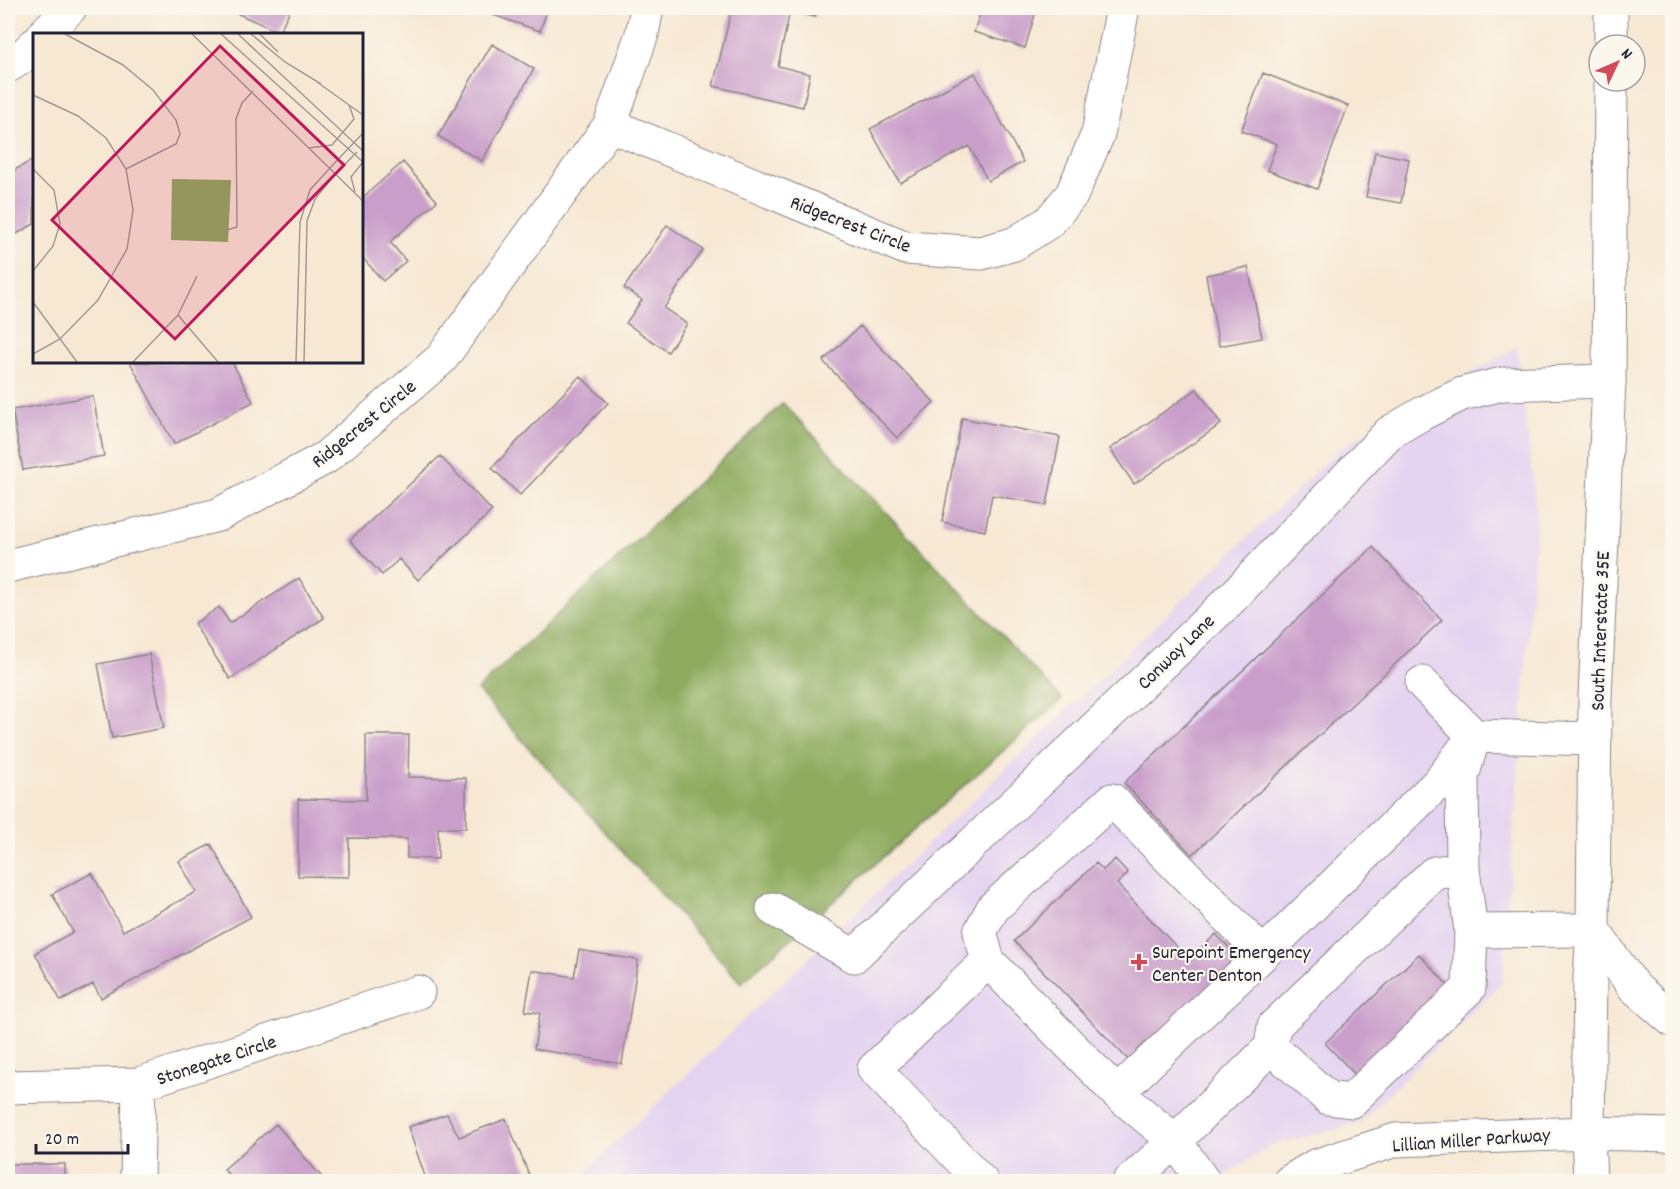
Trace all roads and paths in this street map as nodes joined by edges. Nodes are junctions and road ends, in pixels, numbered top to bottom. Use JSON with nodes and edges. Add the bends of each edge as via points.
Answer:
{"nodes":[{"id":1,"x":70,"y":8,"type":"edge"},
{"id":2,"x":646,"y":8,"type":"edge"},
{"id":3,"x":1123,"y":8,"type":"edge"},
{"id":4,"x":1611,"y":8,"type":"edge"},
{"id":5,"x":45,"y":33,"type":"edge"},
{"id":6,"x":1611,"y":33,"type":"edge"},
{"id":7,"x":33,"y":46,"type":"edge"},
{"id":8,"x":8,"y":66,"type":"edge"},
{"id":9,"x":1611,"y":93,"type":"edge"},
{"id":10,"x":610,"y":125,"type":"junction"},
{"id":11,"x":1610,"y":381,"type":"junction"},
{"id":12,"x":8,"y":566,"type":"edge"},
{"id":13,"x":1422,"y":683,"type":"dead end"},
{"id":14,"x":1474,"y":736,"type":"junction"},
{"id":15,"x":1595,"y":739,"type":"junction"},
{"id":16,"x":1463,"y":869,"type":"junction"},
{"id":17,"x":773,"y":909,"type":"dead end"},
{"id":18,"x":1471,"y":930,"type":"junction"},
{"id":19,"x":1593,"y":930,"type":"junction"},
{"id":20,"x":1263,"y":954,"type":"junction"},
{"id":21,"x":988,"y":961,"type":"junction"},
{"id":22,"x":418,"y":992,"type":"dead end"},
{"id":23,"x":1672,"y":1020,"type":"edge"},
{"id":24,"x":1271,"y":1047,"type":"junction"},
{"id":25,"x":138,"y":1084,"type":"junction"},
{"id":26,"x":8,"y":1087,"type":"edge"},
{"id":27,"x":1117,"y":1093,"type":"junction"},
{"id":28,"x":1588,"y":1133,"type":"junction"},
{"id":29,"x":1672,"y":1135,"type":"edge"},
{"id":30,"x":1174,"y":1140,"type":"junction"},
{"id":31,"x":137,"y":1182,"type":"edge"},
{"id":32,"x":982,"y":1182,"type":"edge"},
{"id":33,"x":1129,"y":1182,"type":"edge"},
{"id":34,"x":1204,"y":1182,"type":"edge"},
{"id":35,"x":1289,"y":1182,"type":"edge"},
{"id":36,"x":1590,"y":1182,"type":"edge"}],
"edges":[{"from":1,"to":5,"type":"main road"},
{"from":2,"to":10,"type":"main road","name":"Ridgecrest Circle","via":[[642,34]]},
{"from":3,"to":10,"type":"main road","name":"Ridgecrest Circle","via":[[1098,134],[1072,194],[1049,222],[1014,244],[981,253],[906,248]]},
{"from":4,"to":6,"type":"main road"},
{"from":7,"to":8,"type":"main road"},
{"from":9,"to":11,"type":"main road","name":"South Interstate 35E"},
{"from":10,"to":12,"type":"main road","name":"Ridgecrest Circle","via":[[441,359],[325,459],[218,515]]},
{"from":11,"to":15,"type":"main road","name":"South Interstate 35E"},
{"from":11,"to":17,"type":"main road","name":"Conway Lane","via":[[1502,384],[1462,394],[1389,433],[1234,596],[854,956]]},
{"from":13,"to":14,"type":"main road"},
{"from":14,"to":15,"type":"main road"},
{"from":14,"to":16,"type":"main road","via":[[1462,777]]},
{"from":14,"to":20,"type":"main road","via":[[1440,781]]},
{"from":15,"to":19,"type":"main road","name":"South Interstate 35E"},
{"from":16,"to":18,"type":"main road"},
{"from":16,"to":24,"type":"main road","via":[[1434,873],[1274,1026]]},
{"from":18,"to":19,"type":"main road"},
{"from":18,"to":24,"type":"main road","via":[[1469,988],[1351,1101],[1328,1098]]},
{"from":19,"to":23,"type":"main road","via":[[1634,987]]},
{"from":19,"to":28,"type":"main road","name":"South Interstate 35E"},
{"from":20,"to":21,"type":"main road","via":[[1112,800],[993,908],[980,932]]},
{"from":20,"to":27,"type":"main road"},
{"from":21,"to":27,"type":"main road"},
{"from":21,"to":32,"type":"main road","via":[[874,1069]]},
{"from":22,"to":25,"type":"main road","name":"Stonegate Circle"},
{"from":24,"to":30,"type":"main road"},
{"from":25,"to":26,"type":"main road","name":"Stonegate Circle"},
{"from":25,"to":31,"type":"main road"},
{"from":27,"to":30,"type":"main road"},
{"from":28,"to":29,"type":"main road","name":"Lillian Miller Parkway"},
{"from":28,"to":35,"type":"main road","name":"Lillian Miller Parkway","via":[[1396,1140],[1315,1167]]},
{"from":28,"to":36,"type":"main road","name":"South Interstate 35E"},
{"from":30,"to":33,"type":"main road"},
{"from":30,"to":34,"type":"main road"}]}
